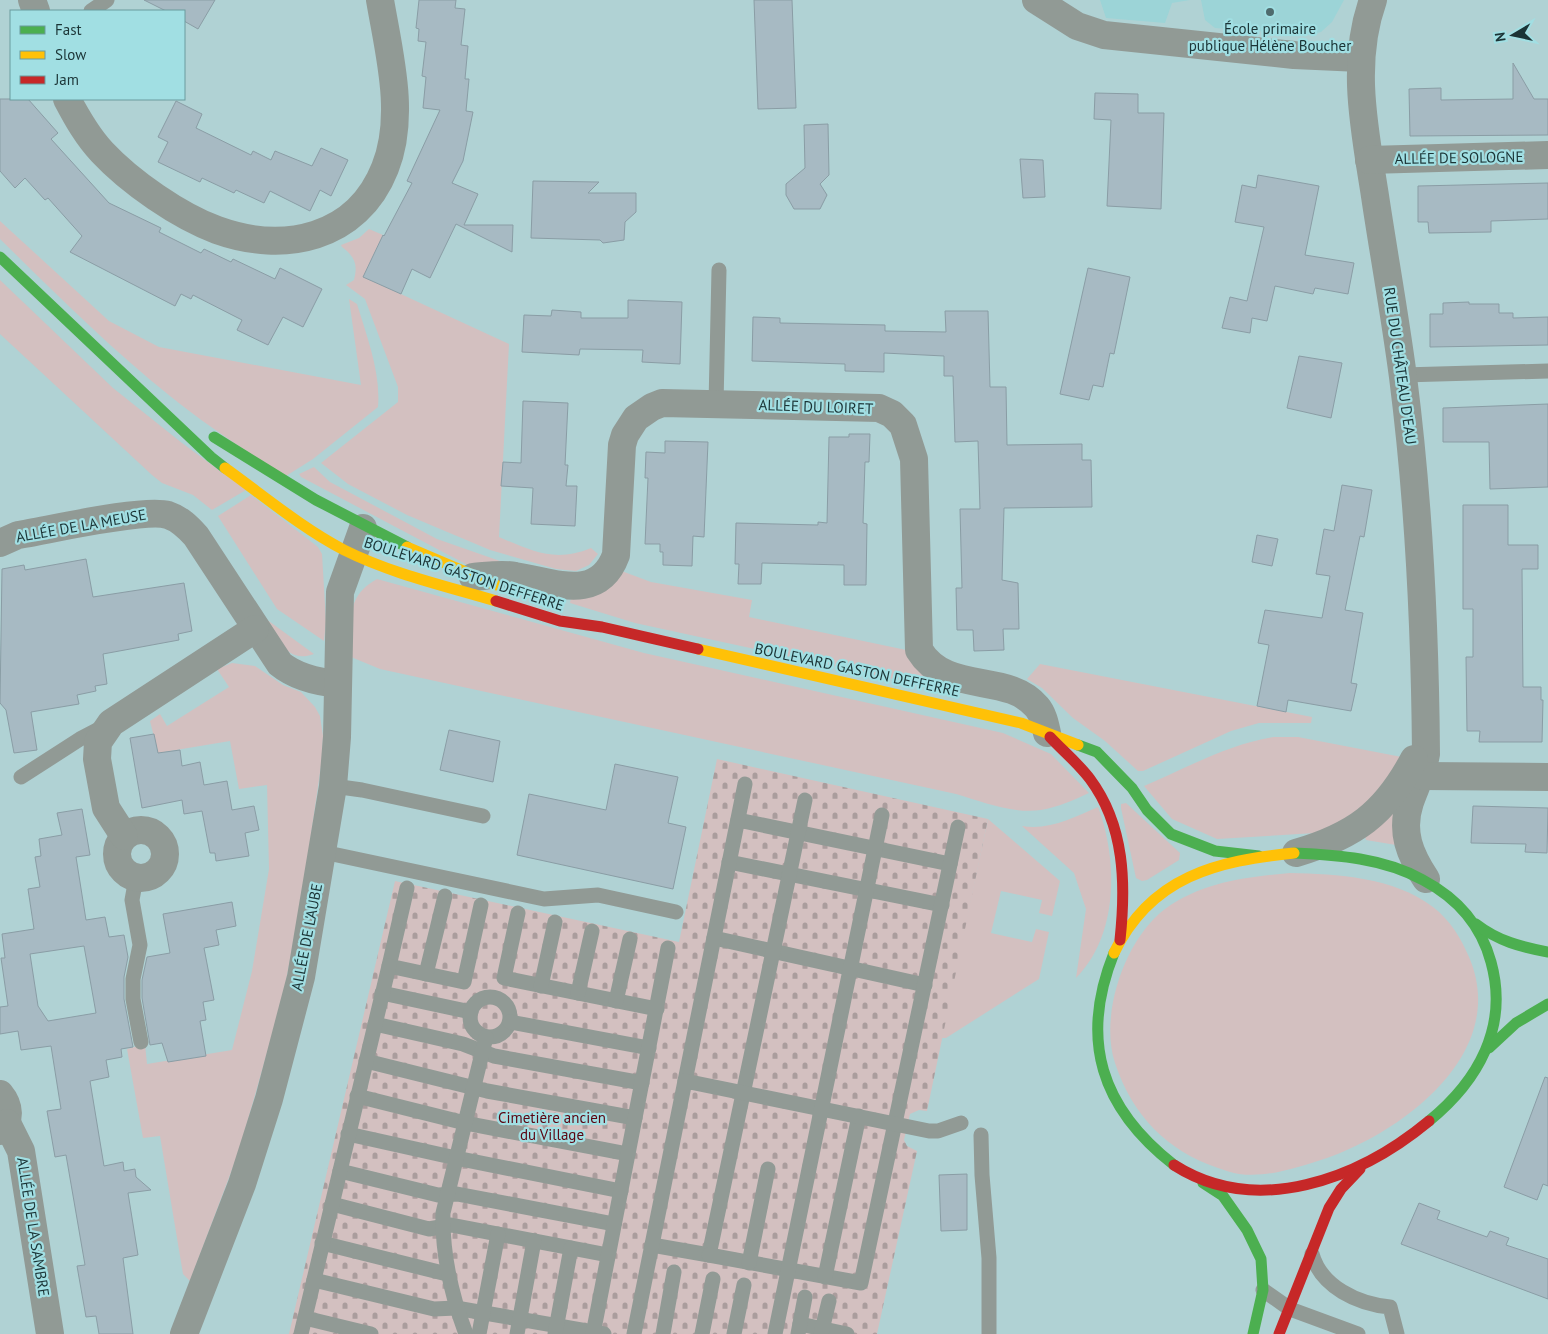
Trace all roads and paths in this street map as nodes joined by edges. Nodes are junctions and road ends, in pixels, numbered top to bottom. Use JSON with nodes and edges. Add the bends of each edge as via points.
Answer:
{"nodes":[{"id":1,"x":107,"y":0,"type":"edge"},
{"id":2,"x":380,"y":0,"type":"edge"},
{"id":3,"x":1036,"y":0,"type":"edge"},
{"id":4,"x":1374,"y":0,"type":"edge"},
{"id":5,"x":92,"y":10,"type":"edge"},
{"id":6,"x":1360,"y":58,"type":"junction"},
{"id":7,"x":68,"y":100,"type":"edge"},
{"id":8,"x":1548,"y":156,"type":"edge"},
{"id":9,"x":1369,"y":160,"type":"junction"},
{"id":10,"x":0,"y":257,"type":"edge"},
{"id":11,"x":720,"y":270,"type":"dead end"},
{"id":12,"x":1548,"y":371,"type":"edge"},
{"id":13,"x":1403,"y":375,"type":"junction"},
{"id":14,"x":136,"y":386,"type":"junction"},
{"id":15,"x":716,"y":404,"type":"junction"},
{"id":16,"x":191,"y":422,"type":"dead end"},
{"id":17,"x":206,"y":432,"type":"dead end"},
{"id":18,"x":363,"y":528,"type":"junction"},
{"id":19,"x":0,"y":543,"type":"edge"},
{"id":20,"x":353,"y":554,"type":"junction"},
{"id":21,"x":473,"y":577,"type":"junction"},
{"id":22,"x":508,"y":590,"type":"dead end"},
{"id":23,"x":543,"y":603,"type":"dead end"},
{"id":24,"x":602,"y":627,"type":"junction"},
{"id":25,"x":255,"y":629,"type":"junction"},
{"id":26,"x":338,"y":684,"type":"junction"},
{"id":27,"x":111,"y":723,"type":"junction"},
{"id":28,"x":1047,"y":733,"type":"junction"},
{"id":29,"x":1426,"y":736,"type":"junction"},
{"id":30,"x":1422,"y":776,"type":"junction"},
{"id":31,"x":21,"y":777,"type":"dead end"},
{"id":32,"x":1548,"y":777,"type":"edge"},
{"id":33,"x":745,"y":784,"type":"dead end"},
{"id":34,"x":333,"y":786,"type":"junction"},
{"id":35,"x":805,"y":800,"type":"dead end"},
{"id":36,"x":882,"y":815,"type":"dead end"},
{"id":37,"x":483,"y":816,"type":"dead end"},
{"id":38,"x":738,"y":820,"type":"junction"},
{"id":39,"x":958,"y":828,"type":"dead end"},
{"id":40,"x":798,"y":832,"type":"junction"},
{"id":41,"x":124,"y":836,"type":"junction"},
{"id":42,"x":876,"y":848,"type":"junction"},
{"id":43,"x":323,"y":852,"type":"junction"},
{"id":44,"x":1294,"y":853,"type":"junction"},
{"id":45,"x":1259,"y":856,"type":"junction"},
{"id":46,"x":729,"y":862,"type":"junction"},
{"id":47,"x":950,"y":864,"type":"junction"},
{"id":48,"x":790,"y":875,"type":"junction"},
{"id":49,"x":136,"y":878,"type":"junction"},
{"id":50,"x":1426,"y":879,"type":"junction"},
{"id":51,"x":407,"y":888,"type":"dead end"},
{"id":52,"x":867,"y":890,"type":"junction"},
{"id":53,"x":445,"y":896,"type":"dead end"},
{"id":54,"x":481,"y":905,"type":"dead end"},
{"id":55,"x":942,"y":905,"type":"junction"},
{"id":56,"x":676,"y":912,"type":"dead end"},
{"id":57,"x":518,"y":913,"type":"dead end"},
{"id":58,"x":555,"y":922,"type":"dead end"},
{"id":59,"x":1476,"y":924,"type":"junction"},
{"id":60,"x":592,"y":931,"type":"dead end"},
{"id":61,"x":714,"y":938,"type":"junction"},
{"id":62,"x":630,"y":939,"type":"dead end"},
{"id":63,"x":1120,"y":942,"type":"junction"},
{"id":64,"x":668,"y":948,"type":"dead end"},
{"id":65,"x":774,"y":952,"type":"junction"},
{"id":66,"x":1548,"y":952,"type":"edge"},
{"id":67,"x":389,"y":966,"type":"junction"},
{"id":68,"x":852,"y":969,"type":"junction"},
{"id":69,"x":426,"y":974,"type":"junction"},
{"id":70,"x":504,"y":978,"type":"junction"},
{"id":71,"x":464,"y":982,"type":"junction"},
{"id":72,"x":925,"y":985,"type":"junction"},
{"id":73,"x":540,"y":986,"type":"junction"},
{"id":74,"x":382,"y":993,"type":"junction"},
{"id":75,"x":578,"y":993,"type":"junction"},
{"id":76,"x":489,"y":997,"type":"junction"},
{"id":77,"x":616,"y":1001,"type":"junction"},
{"id":78,"x":1548,"y":1004,"type":"edge"},
{"id":79,"x":657,"y":1009,"type":"junction"},
{"id":80,"x":471,"y":1012,"type":"junction"},
{"id":81,"x":510,"y":1022,"type":"junction"},
{"id":82,"x":375,"y":1024,"type":"junction"},
{"id":83,"x":141,"y":1042,"type":"dead end"},
{"id":84,"x":485,"y":1044,"type":"junction"},
{"id":85,"x":649,"y":1048,"type":"junction"},
{"id":86,"x":1486,"y":1051,"type":"junction"},
{"id":87,"x":366,"y":1061,"type":"junction"},
{"id":88,"x":685,"y":1081,"type":"junction"},
{"id":89,"x":642,"y":1083,"type":"junction"},
{"id":90,"x":474,"y":1087,"type":"junction"},
{"id":91,"x":744,"y":1093,"type":"junction"},
{"id":92,"x":0,"y":1094,"type":"edge"},
{"id":93,"x":357,"y":1096,"type":"junction"},
{"id":94,"x":822,"y":1109,"type":"junction"},
{"id":95,"x":859,"y":1116,"type":"junction"},
{"id":96,"x":635,"y":1118,"type":"junction"},
{"id":97,"x":465,"y":1123,"type":"junction"},
{"id":98,"x":895,"y":1124,"type":"junction"},
{"id":99,"x":961,"y":1124,"type":"dead end"},
{"id":100,"x":3,"y":1127,"type":"edge"},
{"id":101,"x":348,"y":1134,"type":"junction"},
{"id":102,"x":981,"y":1135,"type":"dead end"},
{"id":103,"x":628,"y":1154,"type":"junction"},
{"id":104,"x":456,"y":1158,"type":"junction"},
{"id":105,"x":1369,"y":1161,"type":"junction"},
{"id":106,"x":768,"y":1170,"type":"dead end"},
{"id":107,"x":340,"y":1171,"type":"junction"},
{"id":108,"x":1193,"y":1177,"type":"junction"},
{"id":109,"x":621,"y":1191,"type":"junction"},
{"id":110,"x":447,"y":1195,"type":"junction"},
{"id":111,"x":332,"y":1204,"type":"junction"},
{"id":112,"x":614,"y":1224,"type":"junction"},
{"id":113,"x":442,"y":1226,"type":"junction"},
{"id":114,"x":498,"y":1234,"type":"junction"},
{"id":115,"x":534,"y":1241,"type":"junction"},
{"id":116,"x":322,"y":1243,"type":"junction"},
{"id":117,"x":652,"y":1245,"type":"junction"},
{"id":118,"x":571,"y":1248,"type":"junction"},
{"id":119,"x":1312,"y":1252,"type":"junction"},
{"id":120,"x":608,"y":1255,"type":"junction"},
{"id":121,"x":709,"y":1255,"type":"junction"},
{"id":122,"x":749,"y":1263,"type":"junction"},
{"id":123,"x":788,"y":1270,"type":"junction"},
{"id":124,"x":674,"y":1272,"type":"dead end"},
{"id":125,"x":447,"y":1274,"type":"junction"},
{"id":126,"x":826,"y":1277,"type":"junction"},
{"id":127,"x":713,"y":1279,"type":"dead end"},
{"id":128,"x":314,"y":1280,"type":"junction"},
{"id":129,"x":744,"y":1285,"type":"dead end"},
{"id":130,"x":1263,"y":1290,"type":"junction"},
{"id":131,"x":805,"y":1297,"type":"dead end"},
{"id":132,"x":829,"y":1301,"type":"dead end"},
{"id":133,"x":456,"y":1308,"type":"junction"},
{"id":134,"x":1290,"y":1309,"type":"junction"},
{"id":135,"x":483,"y":1312,"type":"junction"},
{"id":136,"x":305,"y":1318,"type":"junction"},
{"id":137,"x":518,"y":1326,"type":"edge"},
{"id":138,"x":799,"y":1329,"type":"edge"},
{"id":139,"x":556,"y":1330,"type":"edge"},
{"id":140,"x":822,"y":1332,"type":"edge"},
{"id":141,"x":596,"y":1333,"type":"edge"},
{"id":142,"x":50,"y":1334,"type":"edge"},
{"id":143,"x":184,"y":1334,"type":"edge"},
{"id":144,"x":301,"y":1334,"type":"edge"},
{"id":145,"x":371,"y":1334,"type":"edge"},
{"id":146,"x":466,"y":1334,"type":"edge"},
{"id":147,"x":479,"y":1334,"type":"edge"},
{"id":148,"x":634,"y":1334,"type":"edge"},
{"id":149,"x":663,"y":1334,"type":"edge"},
{"id":150,"x":702,"y":1334,"type":"edge"},
{"id":151,"x":734,"y":1334,"type":"edge"},
{"id":152,"x":775,"y":1334,"type":"edge"},
{"id":153,"x":847,"y":1334,"type":"edge"},
{"id":154,"x":989,"y":1334,"type":"edge"},
{"id":155,"x":1253,"y":1334,"type":"edge"},
{"id":156,"x":1279,"y":1334,"type":"edge"},
{"id":157,"x":1358,"y":1334,"type":"edge"},
{"id":158,"x":1397,"y":1334,"type":"edge"}],
"edges":[{"from":1,"to":5,"type":"lane"},
{"from":2,"to":7,"type":"street","via":[[394,111],[386,167],[372,195],[349,219],[322,233],[284,240],[252,238],[217,230],[194,219],[118,168],[90,139]]},
{"from":3,"to":6,"type":"street","via":[[1077,26],[1104,35],[1294,56]]},
{"from":4,"to":6,"type":"street","name":"RUE DU CHÂTEAU D'EAU"},
{"from":6,"to":9,"type":"street","name":"RUE DU CHÂTEAU D'EAU"},
{"from":8,"to":9,"type":"street","name":"ALLÉE DE SOLOGNE"},
{"from":9,"to":13,"type":"street","name":"RUE DU CHÂTEAU D'EAU"},
{"from":10,"to":14,"type":"street","name":"BOULEVARD GASTON DEFFERRE"},
{"from":11,"to":15,"type":"lane"},
{"from":12,"to":13,"type":"lane"},
{"from":13,"to":29,"type":"street","name":"RUE DU CHÂTEAU D'EAU","via":[[1419,541]]},
{"from":14,"to":16,"type":"street","name":"BOULEVARD GASTON DEFFERRE"},
{"from":14,"to":20,"type":"street","name":"BOULEVARD GASTON DEFFERRE","via":[[211,457],[312,532]]},
{"from":15,"to":21,"type":"street","name":"ALLÉE DU LOIRET","via":[[662,403],[643,412],[630,425],[622,445],[616,555],[613,564],[599,578],[578,587],[565,587],[512,575]]},
{"from":15,"to":28,"type":"street","name":"ALLÉE DU LOIRET","via":[[872,407],[885,410],[898,419],[909,439],[914,459],[919,650],[928,664],[942,674],[1004,689],[1024,698],[1038,708]]},
{"from":17,"to":18,"type":"street","name":"BOULEVARD GASTON DEFFERRE"},
{"from":18,"to":20,"type":"street","name":"ALLÉE DE L'AUBE"},
{"from":18,"to":21,"type":"street","name":"BOULEVARD GASTON DEFFERRE"},
{"from":19,"to":25,"type":"street","name":"ALLÉE DE LA MEUSE","via":[[18,535],[142,514],[170,516],[183,522],[196,536]]},
{"from":20,"to":24,"type":"street","name":"BOULEVARD GASTON DEFFERRE","via":[[377,565],[560,622]]},
{"from":20,"to":26,"type":"street","name":"ALLÉE DE L'AUBE","via":[[340,592]]},
{"from":21,"to":22,"type":"street","name":"BOULEVARD GASTON DEFFERRE"},
{"from":23,"to":24,"type":"street","name":"BOULEVARD GASTON DEFFERRE"},
{"from":24,"to":28,"type":"street","name":"BOULEVARD GASTON DEFFERRE","via":[[995,716]]},
{"from":25,"to":26,"type":"street","name":"ALLÉE DE LA MEUSE","via":[[286,669],[314,680]]},
{"from":25,"to":27,"type":"street"},
{"from":26,"to":34,"type":"street","name":"ALLÉE DE L'AUBE"},
{"from":27,"to":31,"type":"lane"},
{"from":27,"to":41,"type":"street","via":[[98,742],[97,759],[106,808]]},
{"from":28,"to":45,"type":"street","name":"BOULEVARD GASTON DEFFERRE","via":[[1096,752],[1171,834],[1215,851]]},
{"from":28,"to":63,"type":"street","name":"BOULEVARD GASTON DEFFERRE","via":[[1089,778],[1118,832],[1125,878]]},
{"from":29,"to":30,"type":"street","name":"RUE DU CHÂTEAU D'EAU"},
{"from":29,"to":44,"type":"street","name":"RUE DU CHÂTEAU D'EAU","via":[[1404,778],[1368,820],[1345,836]]},
{"from":30,"to":32,"type":"street"},
{"from":30,"to":50,"type":"street","name":"RUE DU CHÂTEAU D'EAU","via":[[1410,801],[1406,819],[1413,859]]},
{"from":33,"to":38,"type":"lane"},
{"from":34,"to":37,"type":"lane"},
{"from":34,"to":43,"type":"street","name":"ALLÉE DE L'AUBE"},
{"from":35,"to":40,"type":"lane"},
{"from":36,"to":42,"type":"lane"},
{"from":38,"to":40,"type":"lane"},
{"from":38,"to":46,"type":"lane"},
{"from":39,"to":47,"type":"lane"},
{"from":40,"to":42,"type":"lane"},
{"from":40,"to":48,"type":"lane"},
{"from":41,"to":49,"type":"street","via":[[116,857],[123,871]]},
{"from":41,"to":49,"type":"street","via":[[140,830],[148,831],[161,840],[165,848],[164,864],[158,871],[144,879]]},
{"from":42,"to":47,"type":"lane"},
{"from":42,"to":52,"type":"lane"},
{"from":43,"to":56,"type":"lane","via":[[544,899],[598,895]]},
{"from":43,"to":143,"type":"street","name":"ALLÉE DE L'AUBE","via":[[301,977],[270,1099],[242,1184]]},
{"from":44,"to":45,"type":"street"},
{"from":44,"to":50,"type":"street","via":[[1374,862]]},
{"from":45,"to":63,"type":"street","via":[[1207,868],[1170,888],[1142,911]]},
{"from":46,"to":48,"type":"lane"},
{"from":46,"to":61,"type":"lane"},
{"from":47,"to":55,"type":"lane"},
{"from":48,"to":52,"type":"lane"},
{"from":48,"to":65,"type":"lane"},
{"from":49,"to":83,"type":"lane","via":[[132,900],[140,944],[133,979],[133,999]]},
{"from":50,"to":59,"type":"street","via":[[1451,896]]},
{"from":51,"to":67,"type":"lane"},
{"from":52,"to":55,"type":"lane"},
{"from":52,"to":68,"type":"lane"},
{"from":53,"to":69,"type":"lane"},
{"from":54,"to":71,"type":"lane"},
{"from":55,"to":72,"type":"lane"},
{"from":57,"to":70,"type":"lane"},
{"from":58,"to":73,"type":"lane"},
{"from":59,"to":66,"type":"street","via":[[1505,943]]},
{"from":59,"to":86,"type":"street","via":[[1488,947],[1497,985],[1497,1017]]},
{"from":60,"to":75,"type":"lane"},
{"from":61,"to":65,"type":"lane"},
{"from":61,"to":88,"type":"lane"},
{"from":62,"to":77,"type":"lane"},
{"from":63,"to":108,"type":"street","via":[[1098,1005],[1096,1025],[1102,1068],[1115,1102],[1134,1130],[1168,1162]]},
{"from":64,"to":79,"type":"lane"},
{"from":65,"to":68,"type":"lane"},
{"from":65,"to":91,"type":"lane"},
{"from":67,"to":69,"type":"lane"},
{"from":67,"to":74,"type":"lane"},
{"from":68,"to":72,"type":"lane"},
{"from":68,"to":94,"type":"lane"},
{"from":69,"to":71,"type":"lane"},
{"from":70,"to":73,"type":"lane"},
{"from":70,"to":76,"type":"lane"},
{"from":71,"to":76,"type":"lane"},
{"from":72,"to":98,"type":"lane"},
{"from":73,"to":75,"type":"lane"},
{"from":74,"to":80,"type":"lane"},
{"from":74,"to":82,"type":"lane"},
{"from":75,"to":77,"type":"lane"},
{"from":76,"to":80,"type":"lane","via":[[477,1002]]},
{"from":76,"to":81,"type":"lane","via":[[502,1001],[508,1007]]},
{"from":77,"to":79,"type":"lane"},
{"from":78,"to":86,"type":"street","via":[[1511,1026]]},
{"from":79,"to":85,"type":"lane"},
{"from":80,"to":84,"type":"lane","via":[[473,1026]]},
{"from":81,"to":84,"type":"lane","via":[[503,1032]]},
{"from":81,"to":85,"type":"lane"},
{"from":82,"to":84,"type":"lane","via":[[463,1044]]},
{"from":82,"to":87,"type":"lane"},
{"from":84,"to":89,"type":"lane","via":[[494,1056]]},
{"from":84,"to":90,"type":"lane"},
{"from":85,"to":89,"type":"lane"},
{"from":86,"to":105,"type":"street","via":[[1473,1076],[1449,1104],[1410,1137]]},
{"from":87,"to":90,"type":"lane"},
{"from":87,"to":93,"type":"lane"},
{"from":88,"to":91,"type":"lane"},
{"from":88,"to":117,"type":"lane"},
{"from":89,"to":96,"type":"lane"},
{"from":90,"to":96,"type":"lane"},
{"from":90,"to":97,"type":"lane"},
{"from":91,"to":94,"type":"lane"},
{"from":91,"to":121,"type":"lane"},
{"from":92,"to":100,"type":"street","name":"ALLÉE DE LA SAMBRE","via":[[8,1106]]},
{"from":93,"to":97,"type":"lane"},
{"from":93,"to":101,"type":"lane"},
{"from":94,"to":95,"type":"lane"},
{"from":94,"to":123,"type":"lane"},
{"from":95,"to":98,"type":"lane"},
{"from":95,"to":126,"type":"lane"},
{"from":96,"to":103,"type":"lane"},
{"from":97,"to":103,"type":"lane"},
{"from":97,"to":104,"type":"lane"},
{"from":98,"to":99,"type":"lane","via":[[929,1131]]},
{"from":98,"to":126,"type":"lane","via":[[861,1283]]},
{"from":100,"to":142,"type":"street","name":"ALLÉE DE LA SAMBRE","via":[[21,1151]]},
{"from":101,"to":104,"type":"lane"},
{"from":101,"to":107,"type":"lane"},
{"from":102,"to":154,"type":"lane","via":[[989,1258]]},
{"from":103,"to":109,"type":"lane"},
{"from":104,"to":109,"type":"lane"},
{"from":104,"to":110,"type":"lane"},
{"from":105,"to":108,"type":"street","via":[[1324,1181],[1273,1191],[1228,1188]]},
{"from":105,"to":119,"type":"street","via":[[1345,1182],[1333,1200],[1323,1218]]},
{"from":106,"to":122,"type":"lane"},
{"from":107,"to":110,"type":"lane"},
{"from":107,"to":111,"type":"lane"},
{"from":108,"to":130,"type":"street","via":[[1223,1196],[1247,1230],[1261,1259]]},
{"from":109,"to":112,"type":"lane"},
{"from":110,"to":112,"type":"lane","via":[[457,1194]]},
{"from":110,"to":113,"type":"lane"},
{"from":111,"to":113,"type":"lane","via":[[429,1229]]},
{"from":111,"to":116,"type":"lane"},
{"from":112,"to":120,"type":"lane"},
{"from":113,"to":114,"type":"lane"},
{"from":113,"to":125,"type":"lane"},
{"from":114,"to":115,"type":"lane"},
{"from":114,"to":135,"type":"lane"},
{"from":115,"to":118,"type":"lane"},
{"from":115,"to":137,"type":"lane"},
{"from":116,"to":125,"type":"lane"},
{"from":116,"to":128,"type":"lane"},
{"from":117,"to":121,"type":"lane"},
{"from":117,"to":148,"type":"lane"},
{"from":118,"to":120,"type":"lane"},
{"from":118,"to":139,"type":"lane"},
{"from":119,"to":134,"type":"street"},
{"from":119,"to":158,"type":"lane","via":[[1322,1275],[1341,1291],[1390,1307]]},
{"from":120,"to":141,"type":"lane"},
{"from":121,"to":122,"type":"lane"},
{"from":122,"to":123,"type":"lane"},
{"from":123,"to":126,"type":"lane"},
{"from":123,"to":152,"type":"lane"},
{"from":124,"to":149,"type":"lane"},
{"from":125,"to":133,"type":"lane"},
{"from":127,"to":150,"type":"lane"},
{"from":128,"to":133,"type":"lane","via":[[434,1310]]},
{"from":128,"to":136,"type":"lane"},
{"from":129,"to":151,"type":"lane"},
{"from":130,"to":134,"type":"lane"},
{"from":130,"to":155,"type":"street"},
{"from":131,"to":138,"type":"lane"},
{"from":132,"to":140,"type":"lane"},
{"from":133,"to":135,"type":"lane"},
{"from":133,"to":146,"type":"lane"},
{"from":134,"to":156,"type":"street"},
{"from":134,"to":157,"type":"lane"},
{"from":135,"to":137,"type":"lane"},
{"from":135,"to":147,"type":"lane"},
{"from":136,"to":144,"type":"lane"},
{"from":136,"to":145,"type":"lane"},
{"from":137,"to":139,"type":"lane"},
{"from":138,"to":140,"type":"lane"},
{"from":139,"to":141,"type":"lane"},
{"from":140,"to":153,"type":"lane"}]}
